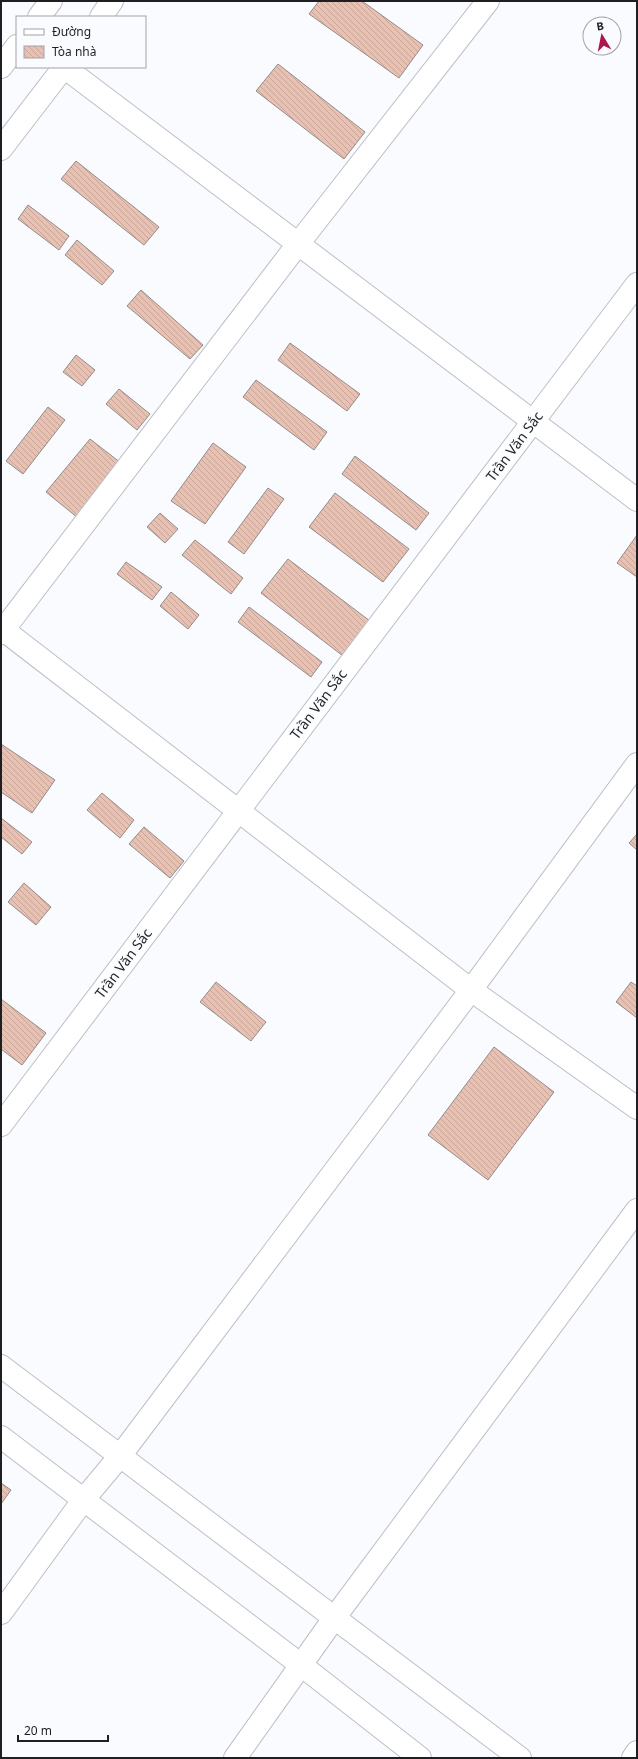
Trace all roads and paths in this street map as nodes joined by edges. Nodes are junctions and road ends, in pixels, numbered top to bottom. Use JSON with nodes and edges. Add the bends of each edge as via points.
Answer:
{"nodes":[{"id":1,"x":51,"y":1,"type":"edge"},
{"id":2,"x":112,"y":1,"type":"edge"},
{"id":3,"x":488,"y":1,"type":"edge"},
{"id":4,"x":40,"y":16,"type":"edge"},
{"id":5,"x":102,"y":16,"type":"edge"},
{"id":6,"x":16,"y":47,"type":"edge"},
{"id":7,"x":1,"y":67,"type":"edge"},
{"id":8,"x":63,"y":68,"type":"edge"},
{"id":9,"x":65,"y":68,"type":"edge"},
{"id":10,"x":1,"y":148,"type":"edge"},
{"id":11,"x":298,"y":244,"type":"junction"},
{"id":12,"x":637,"y":284,"type":"edge"},
{"id":13,"x":534,"y":420,"type":"junction"},
{"id":14,"x":637,"y":500,"type":"edge"},
{"id":15,"x":2,"y":630,"type":"edge"},
{"id":16,"x":637,"y":764,"type":"edge"},
{"id":17,"x":238,"y":810,"type":"junction"},
{"id":18,"x":470,"y":990,"type":"junction"},
{"id":19,"x":637,"y":1108,"type":"edge"},
{"id":20,"x":1,"y":1125,"type":"edge"},
{"id":21,"x":637,"y":1210,"type":"edge"},
{"id":22,"x":1,"y":1366,"type":"edge"},
{"id":23,"x":1,"y":1437,"type":"edge"},
{"id":24,"x":120,"y":1456,"type":"junction"},
{"id":25,"x":84,"y":1498,"type":"junction"},
{"id":26,"x":1,"y":1613,"type":"edge"},
{"id":27,"x":335,"y":1617,"type":"junction"},
{"id":28,"x":301,"y":1665,"type":"junction"},
{"id":29,"x":637,"y":1752,"type":"edge"},
{"id":30,"x":235,"y":1758,"type":"edge"},
{"id":31,"x":420,"y":1758,"type":"edge"},
{"id":32,"x":520,"y":1758,"type":"edge"},
{"id":33,"x":632,"y":1758,"type":"edge"}],
"edges":[{"from":1,"to":4,"type":"street"},
{"from":2,"to":5,"type":"street"},
{"from":3,"to":11,"type":"street"},
{"from":6,"to":7,"type":"street"},
{"from":8,"to":10,"type":"street"},
{"from":9,"to":11,"type":"street"},
{"from":11,"to":13,"type":"street"},
{"from":11,"to":15,"type":"street"},
{"from":12,"to":13,"type":"street","name":"Trần Văn Sắc"},
{"from":13,"to":14,"type":"street"},
{"from":13,"to":17,"type":"street","name":"Trần Văn Sắc"},
{"from":15,"to":17,"type":"street"},
{"from":16,"to":18,"type":"street"},
{"from":17,"to":18,"type":"street"},
{"from":17,"to":20,"type":"street","name":"Trần Văn Sắc"},
{"from":18,"to":19,"type":"street"},
{"from":18,"to":24,"type":"street"},
{"from":21,"to":27,"type":"street"},
{"from":22,"to":24,"type":"street"},
{"from":23,"to":25,"type":"street"},
{"from":24,"to":25,"type":"street"},
{"from":24,"to":27,"type":"street"},
{"from":25,"to":26,"type":"street"},
{"from":25,"to":28,"type":"street"},
{"from":27,"to":28,"type":"street"},
{"from":27,"to":32,"type":"street"},
{"from":28,"to":30,"type":"street"},
{"from":28,"to":31,"type":"street"},
{"from":29,"to":33,"type":"street"}]}
